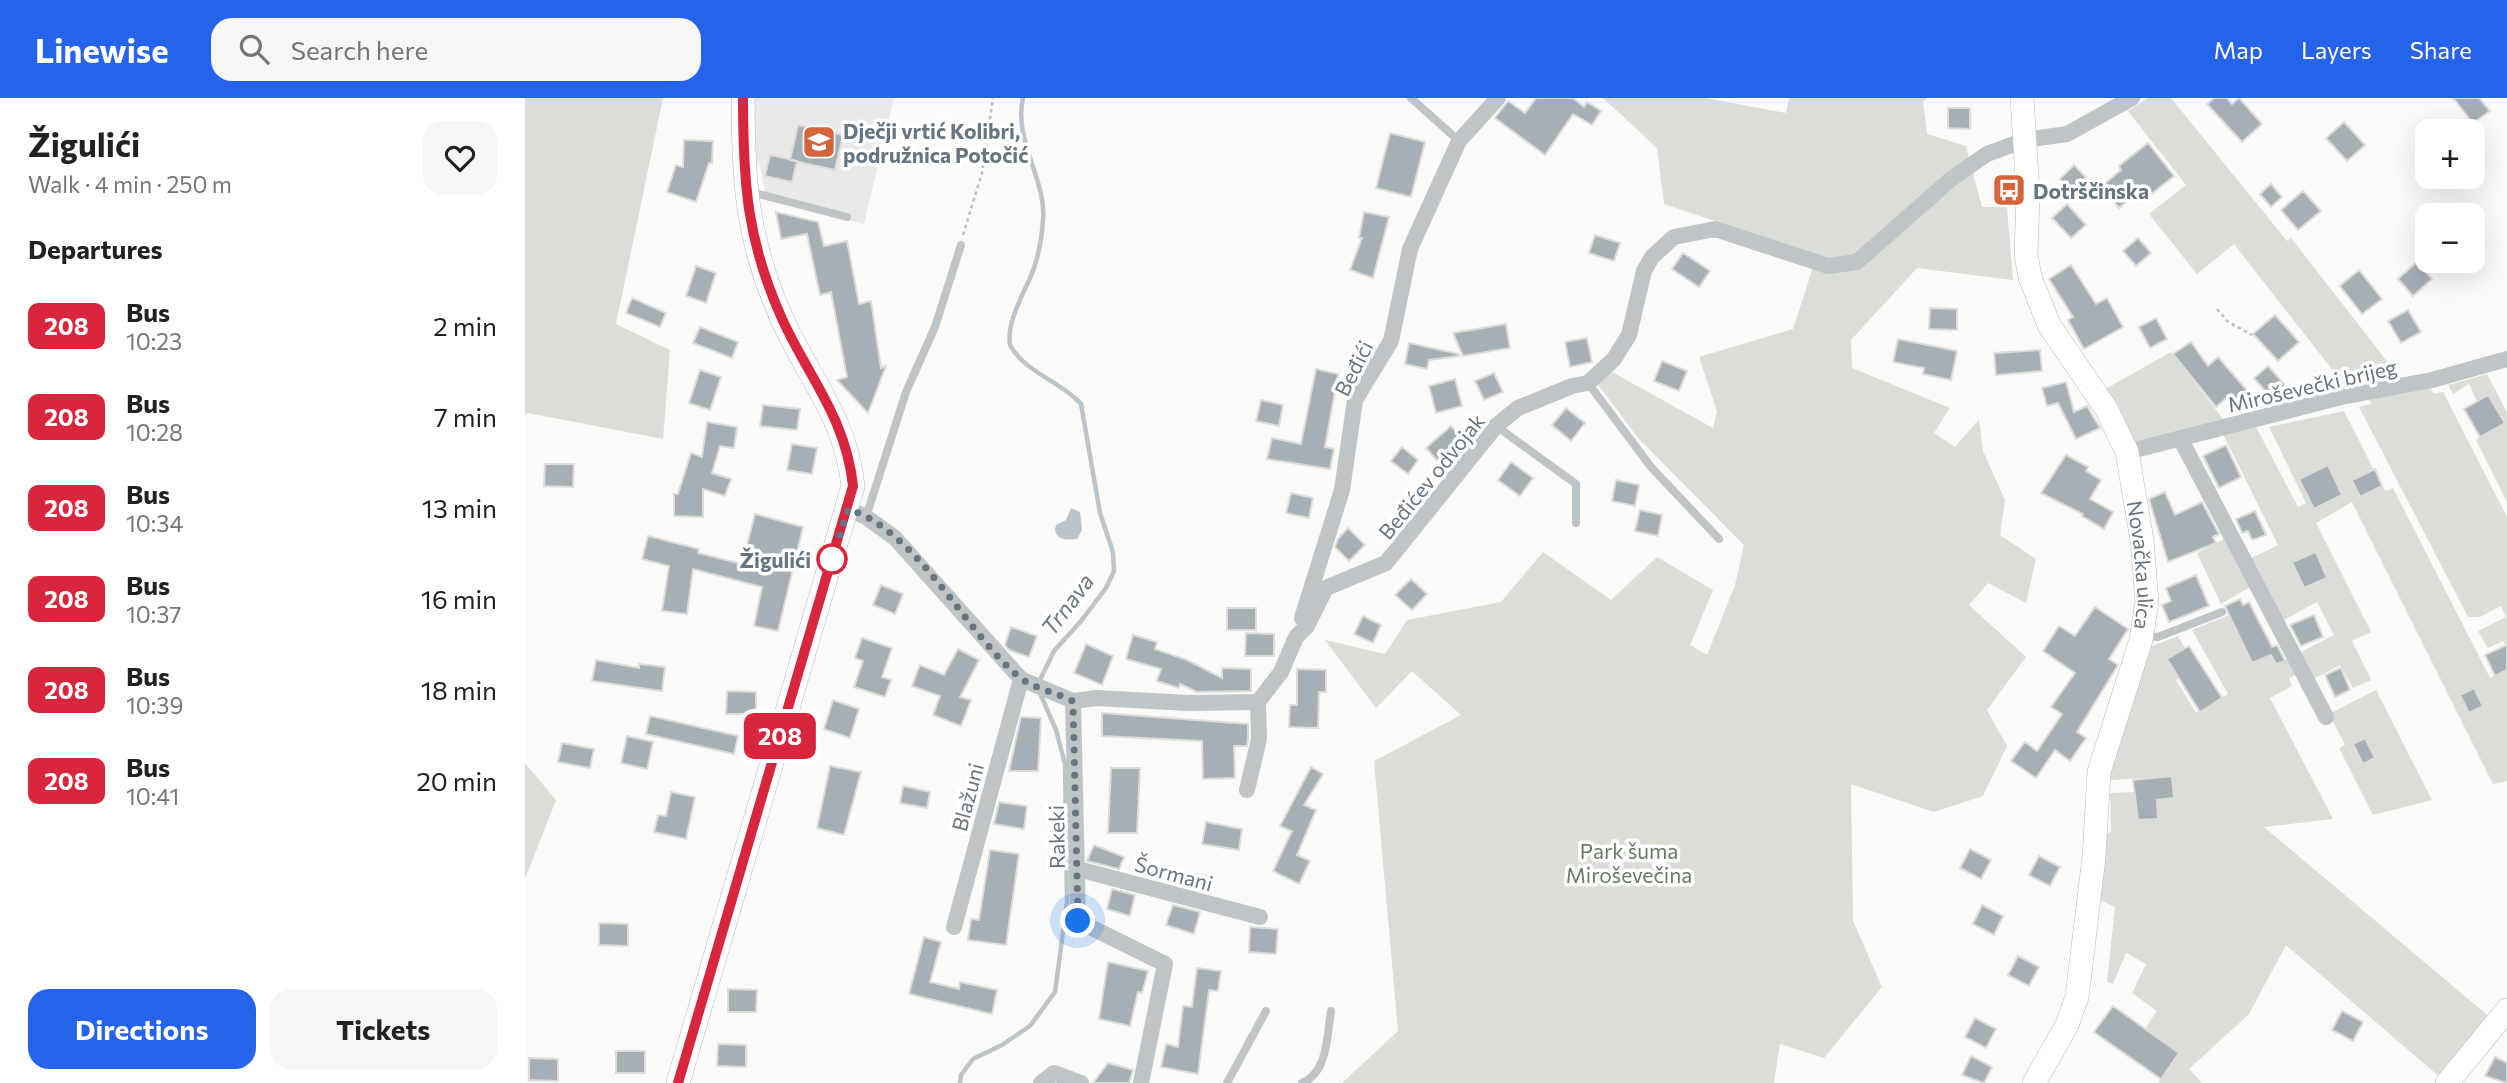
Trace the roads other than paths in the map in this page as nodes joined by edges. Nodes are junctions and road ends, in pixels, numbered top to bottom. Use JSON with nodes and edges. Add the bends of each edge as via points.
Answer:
{"nodes":[{"id":1,"x":743,"y":98,"type":"edge"},
{"id":2,"x":1411,"y":98,"type":"edge"},
{"id":3,"x":1499,"y":98,"type":"edge"},
{"id":4,"x":2022,"y":98,"type":"edge"},
{"id":5,"x":2132,"y":98,"type":"edge"},
{"id":6,"x":2025,"y":140,"type":"junction"},
{"id":7,"x":1459,"y":141,"type":"junction"},
{"id":8,"x":745,"y":191,"type":"junction"},
{"id":9,"x":846,"y":217,"type":"dead end"},
{"id":10,"x":961,"y":245,"type":"road end"},
{"id":11,"x":2507,"y":359,"type":"edge"},
{"id":12,"x":1588,"y":383,"type":"junction"},
{"id":13,"x":1496,"y":426,"type":"junction"},
{"id":14,"x":2180,"y":438,"type":"junction"},
{"id":15,"x":2127,"y":452,"type":"junction"},
{"id":16,"x":857,"y":513,"type":"junction"},
{"id":17,"x":1576,"y":523,"type":"dead end"},
{"id":18,"x":1719,"y":539,"type":"dead end"},
{"id":19,"x":2223,"y":612,"type":"dead end"},
{"id":20,"x":2142,"y":636,"type":"junction"},
{"id":21,"x":1296,"y":637,"type":"junction"},
{"id":22,"x":1024,"y":680,"type":"junction"},
{"id":23,"x":1073,"y":701,"type":"junction"},
{"id":24,"x":1258,"y":702,"type":"junction"},
{"id":25,"x":2326,"y":717,"type":"dead end"},
{"id":26,"x":1247,"y":790,"type":"dead end"},
{"id":27,"x":1078,"y":869,"type":"junction"},
{"id":28,"x":1260,"y":917,"type":"dead end"},
{"id":29,"x":954,"y":927,"type":"dead end"},
{"id":30,"x":1331,"y":1010,"type":"dead end"},
{"id":31,"x":2507,"y":1010,"type":"edge"},
{"id":32,"x":1266,"y":1011,"type":"dead end"},
{"id":33,"x":678,"y":1083,"type":"edge"},
{"id":34,"x":1041,"y":1083,"type":"edge"},
{"id":35,"x":1081,"y":1083,"type":"edge"},
{"id":36,"x":1141,"y":1083,"type":"edge"},
{"id":37,"x":1227,"y":1083,"type":"edge"},
{"id":38,"x":1302,"y":1083,"type":"edge"},
{"id":39,"x":2034,"y":1083,"type":"edge"},
{"id":40,"x":2447,"y":1083,"type":"edge"}],
"edges":[{"from":1,"to":8,"type":"street"},
{"from":2,"to":7,"type":"lane"},
{"from":3,"to":7,"type":"street","name":"Beđići"},
{"from":4,"to":6,"type":"street","name":"Novačka ulica"},
{"from":5,"to":6,"type":"street","name":"Beđićev odvojak","via":[[2067,134]]},
{"from":6,"to":12,"type":"street","name":"Beđićev odvojak","via":[[1987,154],[1951,179],[1857,262],[1828,266],[1715,229],[1674,237],[1644,271],[1629,335],[1614,359]]},
{"from":6,"to":15,"type":"street","name":"Novačka ulica","via":[[2030,277],[2049,325],[2100,398]]},
{"from":7,"to":21,"type":"street","name":"Beđići","via":[[1410,249],[1391,341],[1355,400],[1342,490]]},
{"from":8,"to":9,"type":"lane"},
{"from":8,"to":16,"type":"street","via":[[754,246],[782,320],[841,429]]},
{"from":10,"to":16,"type":"lane","via":[[935,327]]},
{"from":11,"to":14,"type":"street","name":"Miroševečki brijeg"},
{"from":12,"to":13,"type":"street","name":"Beđićev odvojak","via":[[1518,408]]},
{"from":12,"to":18,"type":"lane","via":[[1651,467]]},
{"from":13,"to":17,"type":"lane","via":[[1576,484]]},
{"from":13,"to":21,"type":"street","name":"Beđićev odvojak","via":[[1386,563],[1326,588],[1307,626]]},
{"from":14,"to":15,"type":"street","name":"Miroševečki brijeg"},
{"from":14,"to":25,"type":"street"},
{"from":15,"to":20,"type":"street","name":"Novačka ulica","via":[[2142,540],[2147,602]]},
{"from":16,"to":22,"type":"street","via":[[895,538]]},
{"from":16,"to":33,"type":"street"},
{"from":19,"to":20,"type":"lane","via":[[2158,637]]},
{"from":20,"to":39,"type":"street","name":"Novačka ulica","via":[[2099,772],[2077,997],[2067,1025]]},
{"from":21,"to":24,"type":"street","name":"Beđićev odvojak","via":[[1281,672]]},
{"from":22,"to":23,"type":"street"},
{"from":22,"to":29,"type":"street","name":"Blažuni"},
{"from":23,"to":24,"type":"street"},
{"from":23,"to":27,"type":"street","name":"Rakeki"},
{"from":24,"to":26,"type":"street","via":[[1259,739]]},
{"from":27,"to":28,"type":"street","name":"Šormani"},
{"from":27,"to":36,"type":"street","name":"Rakeki","via":[[1078,921],[1165,964]]},
{"from":30,"to":38,"type":"lane","via":[[1322,1061],[1311,1079]]},
{"from":31,"to":40,"type":"street"},
{"from":32,"to":37,"type":"lane"},
{"from":34,"to":35,"type":"street","via":[[1054,1073]]}]}
